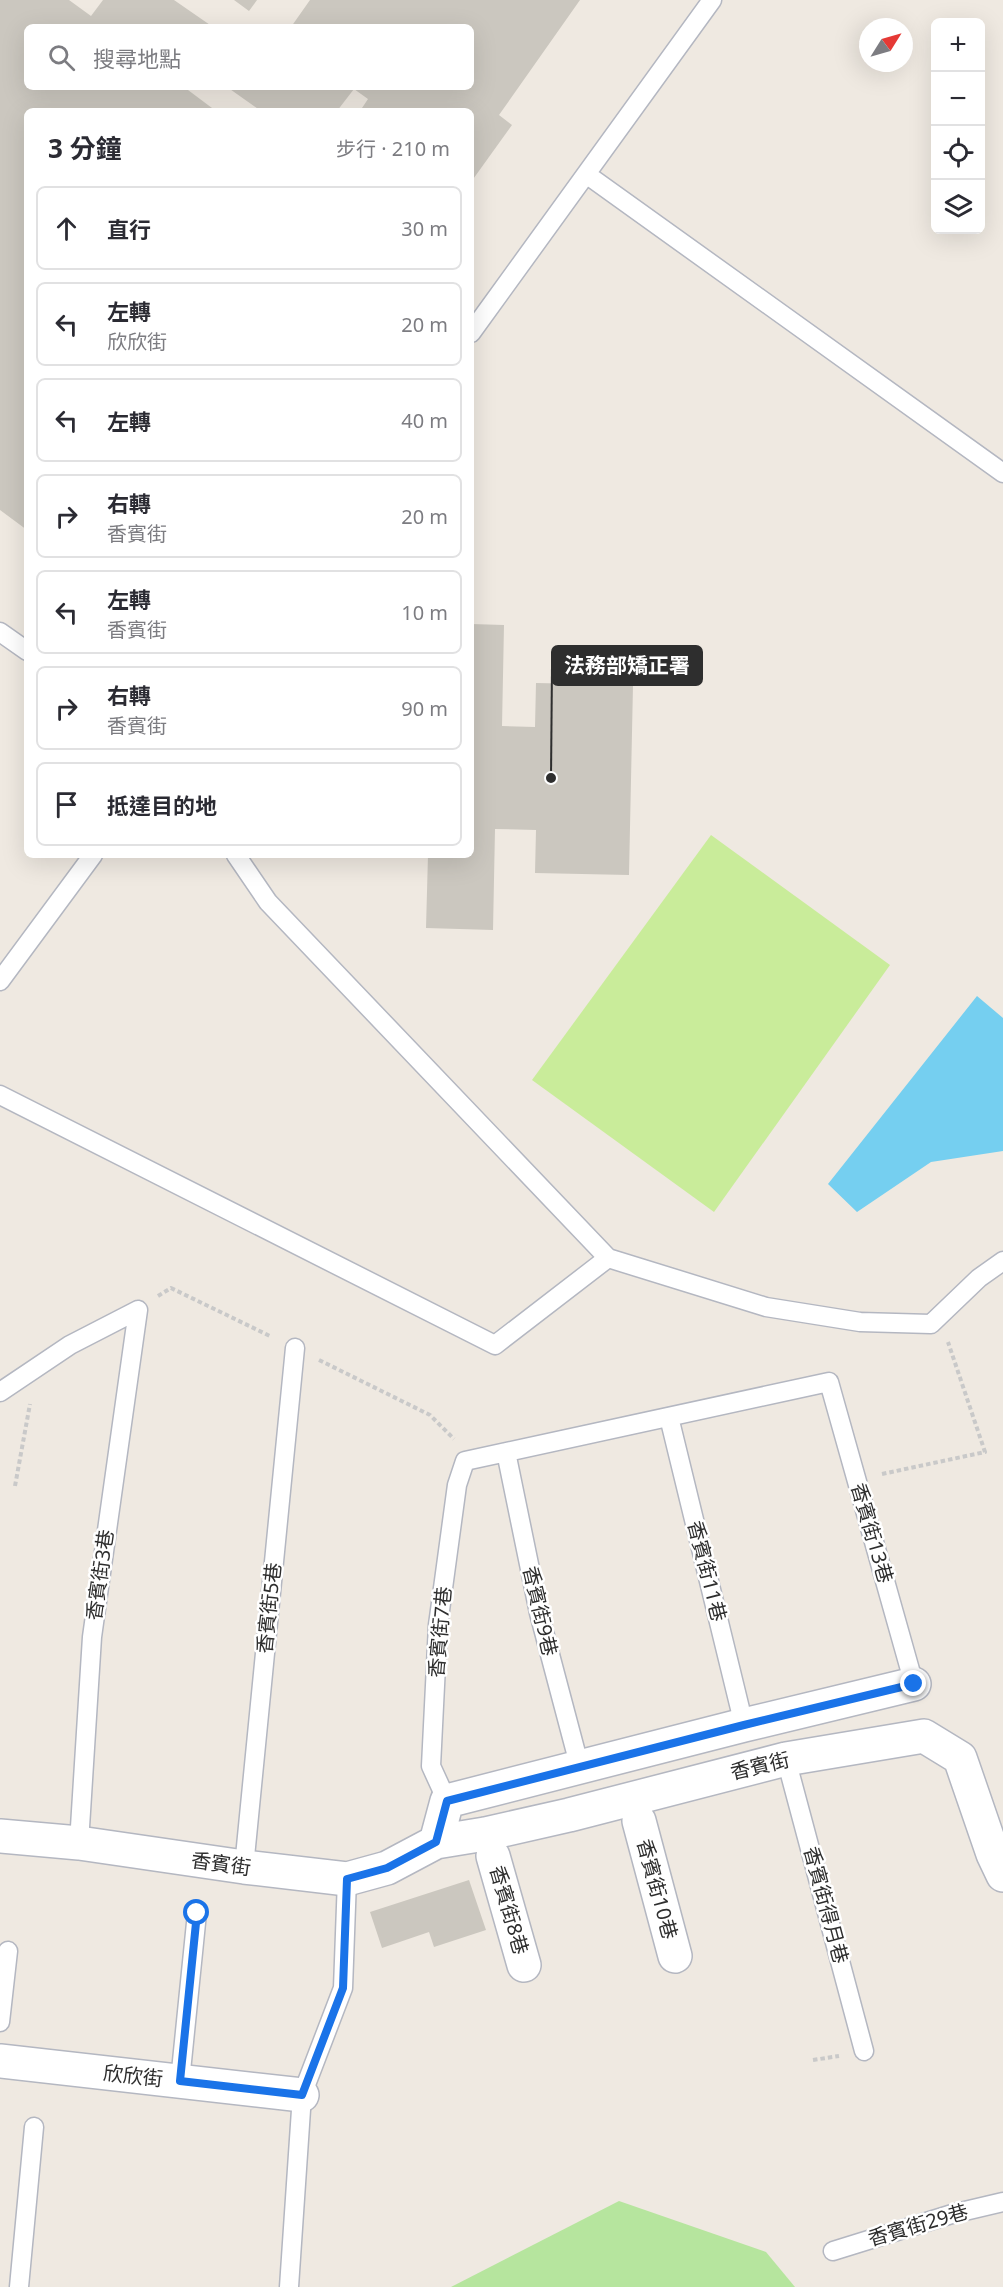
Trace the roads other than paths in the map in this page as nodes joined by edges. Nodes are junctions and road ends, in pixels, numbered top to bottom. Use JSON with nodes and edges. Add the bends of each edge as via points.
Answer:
{"nodes":[{"id":1,"x":712,"y":0,"type":"edge"},
{"id":2,"x":586,"y":174,"type":"junction"},
{"id":3,"x":474,"y":329,"type":"edge"},
{"id":4,"x":1003,"y":472,"type":"edge"},
{"id":5,"x":0,"y":632,"type":"edge"},
{"id":6,"x":24,"y":649,"type":"edge"},
{"id":7,"x":91,"y":858,"type":"edge"},
{"id":8,"x":238,"y":858,"type":"edge"},
{"id":9,"x":0,"y":981,"type":"edge"},
{"id":10,"x":0,"y":1095,"type":"edge"},
{"id":11,"x":608,"y":1258,"type":"junction"},
{"id":12,"x":1003,"y":1261,"type":"edge"},
{"id":13,"x":296,"y":1348,"type":"road end"},
{"id":14,"x":0,"y":1392,"type":"edge"},
{"id":15,"x":669,"y":1417,"type":"junction"},
{"id":16,"x":506,"y":1452,"type":"junction"},
{"id":17,"x":914,"y":1684,"type":"joint"},
{"id":18,"x":744,"y":1725,"type":"junction"},
{"id":19,"x":786,"y":1759,"type":"junction"},
{"id":20,"x":580,"y":1768,"type":"junction"},
{"id":21,"x":447,"y":1801,"type":"junction"},
{"id":22,"x":639,"y":1821,"type":"dead end"},
{"id":23,"x":0,"y":1836,"type":"edge"},
{"id":24,"x":436,"y":1842,"type":"junction"},
{"id":25,"x":79,"y":1843,"type":"junction"},
{"id":26,"x":493,"y":1856,"type":"dead end"},
{"id":27,"x":244,"y":1867,"type":"junction"},
{"id":28,"x":1003,"y":1875,"type":"edge"},
{"id":29,"x":347,"y":1879,"type":"junction"},
{"id":30,"x":197,"y":1913,"type":"dead end"},
{"id":31,"x":8,"y":1951,"type":"dead end"},
{"id":32,"x":675,"y":1956,"type":"dead end"},
{"id":33,"x":524,"y":1965,"type":"dead end"},
{"id":34,"x":0,"y":2022,"type":"edge"},
{"id":35,"x":864,"y":2051,"type":"dead end"},
{"id":36,"x":0,"y":2061,"type":"edge"},
{"id":37,"x":180,"y":2081,"type":"junction"},
{"id":38,"x":302,"y":2095,"type":"junction"},
{"id":39,"x":34,"y":2127,"type":"dead end"},
{"id":40,"x":1003,"y":2202,"type":"edge"},
{"id":41,"x":833,"y":2251,"type":"dead end"},
{"id":42,"x":19,"y":2287,"type":"edge"},
{"id":43,"x":289,"y":2287,"type":"edge"}],
"edges":[{"from":1,"to":2,"type":"lane"},
{"from":2,"to":3,"type":"lane"},
{"from":2,"to":4,"type":"lane"},
{"from":5,"to":6,"type":"lane"},
{"from":7,"to":9,"type":"lane"},
{"from":8,"to":11,"type":"lane","via":[[268,902]]},
{"from":10,"to":11,"type":"lane","via":[[495,1345]]},
{"from":11,"to":12,"type":"lane","via":[[766,1307],[860,1322],[931,1324],[979,1278]]},
{"from":13,"to":27,"type":"lane","name":"香賓街5巷"},
{"from":14,"to":25,"type":"lane","name":"香賓街3巷","via":[[70,1345],[138,1310],[92,1636]]},
{"from":15,"to":16,"type":"lane"},
{"from":15,"to":17,"type":"lane","name":"香賓街13巷","via":[[830,1382]]},
{"from":15,"to":18,"type":"lane","name":"香賓街11巷"},
{"from":16,"to":20,"type":"lane","name":"香賓街9巷","via":[[539,1613]]},
{"from":16,"to":21,"type":"lane","name":"香賓街7巷","via":[[465,1461],[457,1485],[438,1625],[431,1766]]},
{"from":17,"to":18,"type":"street"},
{"from":18,"to":20,"type":"street"},
{"from":19,"to":24,"type":"street","name":"香賓街","via":[[569,1815]]},
{"from":19,"to":28,"type":"street","name":"香賓街","via":[[924,1736],[960,1758]]},
{"from":19,"to":35,"type":"lane","name":"香賓街得月巷"},
{"from":20,"to":21,"type":"street"},
{"from":21,"to":24,"type":"street"},
{"from":22,"to":32,"type":"street","name":"香賓街10巷"},
{"from":23,"to":25,"type":"street","name":"香賓街"},
{"from":24,"to":29,"type":"street","name":"香賓街","via":[[387,1868]]},
{"from":25,"to":27,"type":"street","name":"香賓街"},
{"from":26,"to":33,"type":"street","name":"香賓街8巷"},
{"from":27,"to":29,"type":"street","name":"香賓街"},
{"from":29,"to":38,"type":"lane","via":[[343,1988]]},
{"from":30,"to":37,"type":"lane"},
{"from":31,"to":34,"type":"lane"},
{"from":36,"to":37,"type":"street","name":"欣欣街"},
{"from":37,"to":38,"type":"street","name":"欣欣街"},
{"from":38,"to":43,"type":"lane"},
{"from":39,"to":42,"type":"lane"},
{"from":40,"to":41,"type":"lane","name":"香賓街29巷"}]}
